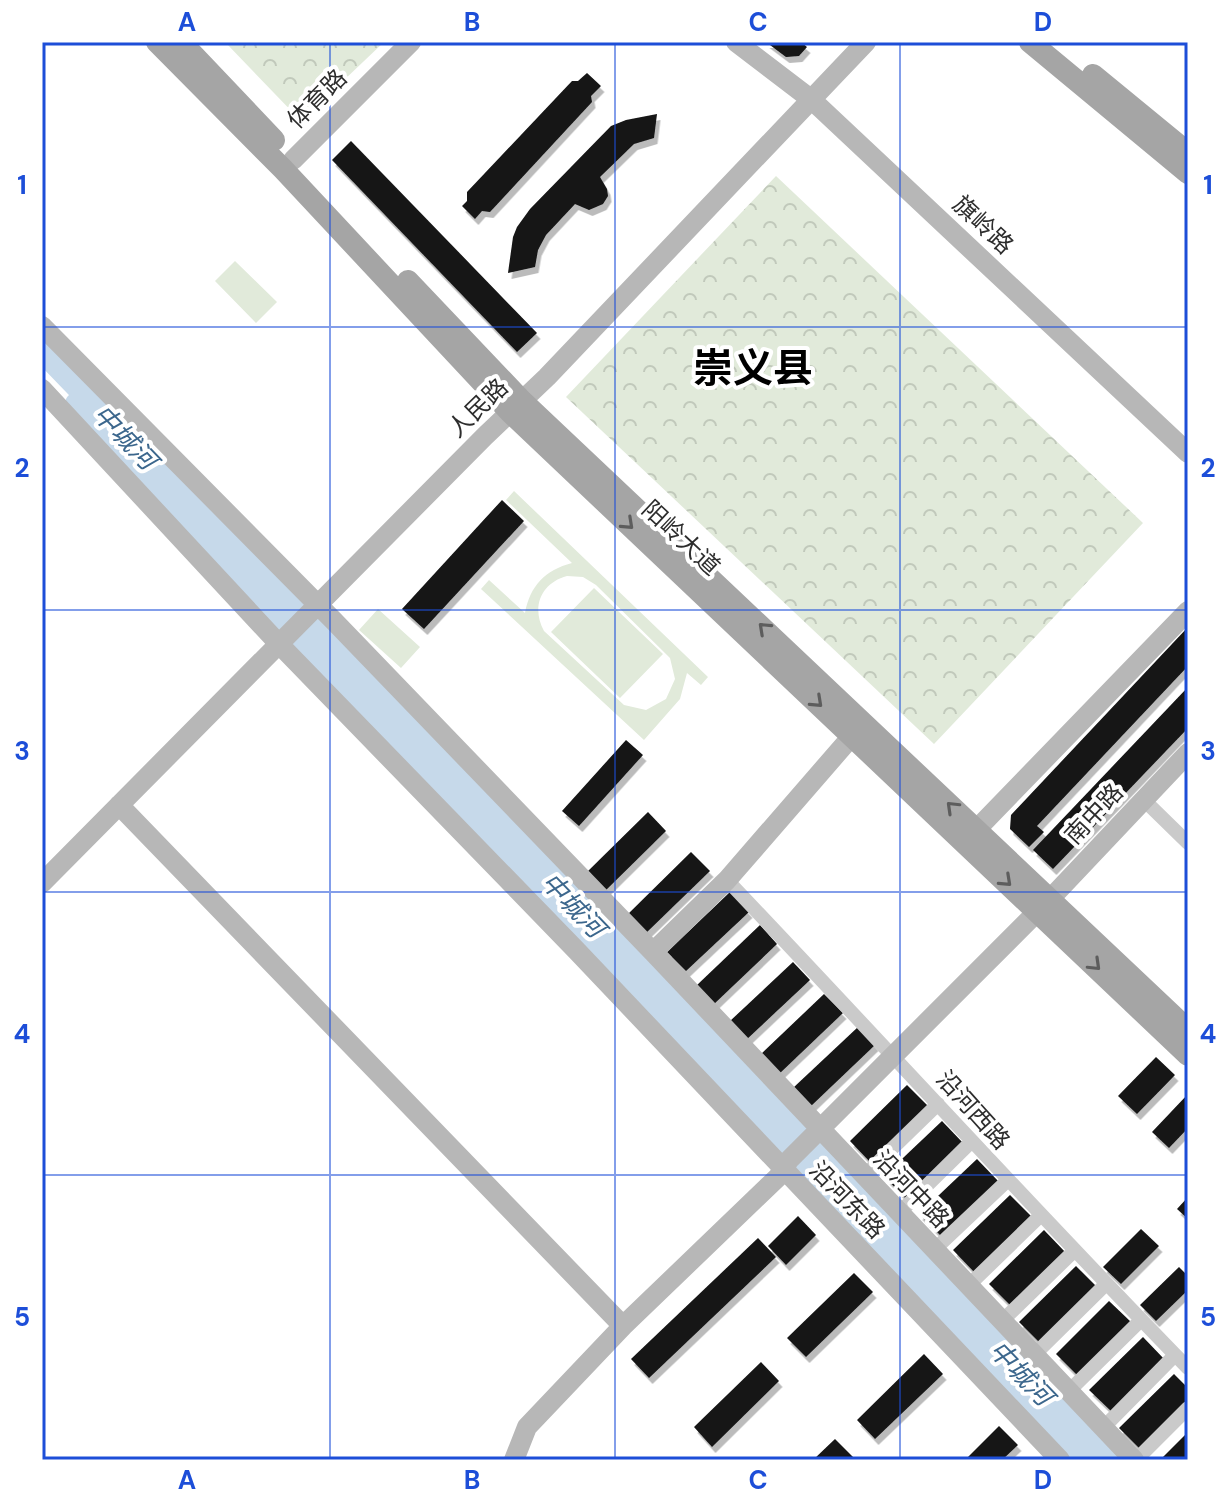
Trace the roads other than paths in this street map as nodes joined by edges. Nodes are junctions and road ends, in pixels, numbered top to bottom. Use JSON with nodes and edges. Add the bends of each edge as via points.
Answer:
{"nodes":[{"id":1,"x":157,"y":42,"type":"edge"},
{"id":2,"x":181,"y":42,"type":"edge"},
{"id":3,"x":411,"y":42,"type":"edge"},
{"id":4,"x":736,"y":42,"type":"edge"},
{"id":5,"x":866,"y":42,"type":"edge"},
{"id":6,"x":1030,"y":42,"type":"edge"},
{"id":7,"x":1053,"y":42,"type":"edge"},
{"id":8,"x":812,"y":100,"type":"junction"},
{"id":9,"x":1188,"y":153,"type":"edge"},
{"id":10,"x":293,"y":160,"type":"junction"},
{"id":11,"x":1188,"y":173,"type":"edge"},
{"id":12,"x":42,"y":326,"type":"edge"},
{"id":13,"x":42,"y":389,"type":"edge"},
{"id":14,"x":516,"y":407,"type":"junction"},
{"id":15,"x":1188,"y":453,"type":"edge"},
{"id":16,"x":314,"y":608,"type":"junction"},
{"id":17,"x":1188,"y":611,"type":"edge"},
{"id":18,"x":283,"y":639,"type":"junction"},
{"id":19,"x":852,"y":736,"type":"junction"},
{"id":20,"x":1188,"y":753,"type":"edge"},
{"id":21,"x":1144,"y":800,"type":"junction"},
{"id":22,"x":119,"y":805,"type":"junction"},
{"id":23,"x":976,"y":830,"type":"junction"},
{"id":24,"x":1188,"y":843,"type":"edge"},
{"id":25,"x":727,"y":880,"type":"junction"},
{"id":26,"x":42,"y":883,"type":"edge"},
{"id":27,"x":1045,"y":904,"type":"junction"},
{"id":28,"x":653,"y":952,"type":"junction"},
{"id":29,"x":1188,"y":1030,"type":"edge"},
{"id":30,"x":1188,"y":1055,"type":"edge"},
{"id":31,"x":895,"y":1057,"type":"junction"},
{"id":32,"x":938,"y":1104,"type":"junction"},
{"id":33,"x":816,"y":1133,"type":"junction"},
{"id":34,"x":972,"y":1141,"type":"junction"},
{"id":35,"x":786,"y":1165,"type":"junction"},
{"id":36,"x":864,"y":1176,"type":"junction"},
{"id":37,"x":1008,"y":1180,"type":"junction"},
{"id":38,"x":899,"y":1213,"type":"junction"},
{"id":39,"x":1040,"y":1216,"type":"junction"},
{"id":40,"x":934,"y":1250,"type":"junction"},
{"id":41,"x":1074,"y":1251,"type":"junction"},
{"id":42,"x":1106,"y":1284,"type":"junction"},
{"id":43,"x":968,"y":1286,"type":"junction"},
{"id":44,"x":1141,"y":1320,"type":"junction"},
{"id":45,"x":1002,"y":1321,"type":"junction"},
{"id":46,"x":623,"y":1326,"type":"junction"},
{"id":47,"x":1034,"y":1355,"type":"junction"},
{"id":48,"x":1175,"y":1355,"type":"junction"},
{"id":49,"x":1188,"y":1368,"type":"edge"},
{"id":50,"x":1069,"y":1391,"type":"junction"},
{"id":51,"x":1188,"y":1408,"type":"edge"},
{"id":52,"x":1103,"y":1428,"type":"junction"},
{"id":53,"x":1054,"y":1458,"type":"edge"},
{"id":54,"x":514,"y":1460,"type":"edge"},
{"id":55,"x":1135,"y":1460,"type":"edge"}],
"edges":[{"from":1,"to":14,"type":"main road","name":"阳岭大道"},
{"from":2,"to":10,"type":"main road","name":"阳岭大道"},
{"from":3,"to":10,"type":"street","name":"体育路"},
{"from":4,"to":8,"type":"street","name":"旗岭路"},
{"from":5,"to":8,"type":"street","name":"人民路"},
{"from":6,"to":11,"type":"main road"},
{"from":7,"to":9,"type":"main road"},
{"from":8,"to":14,"type":"street","name":"人民路"},
{"from":8,"to":15,"type":"street","name":"旗岭路"},
{"from":10,"to":14,"type":"main road","name":"阳岭大道"},
{"from":12,"to":16,"type":"street","name":"沿河中路"},
{"from":13,"to":18,"type":"street"},
{"from":14,"to":16,"type":"street","name":"人民路"},
{"from":14,"to":19,"type":"main road","name":"阳岭大道","one_way":true},
{"from":23,"to":14,"type":"main road","name":"阳岭大道","one_way":true},
{"from":16,"to":18,"type":"street","name":"人民路"},
{"from":16,"to":28,"type":"street","name":"沿河中路"},
{"from":17,"to":23,"type":"street"},
{"from":18,"to":22,"type":"street","name":"人民路"},
{"from":18,"to":35,"type":"street"},
{"from":19,"to":25,"type":"street"},
{"from":19,"to":27,"type":"main road","name":"阳岭大道","one_way":true},
{"from":20,"to":21,"type":"street","name":"南中路"},
{"from":21,"to":24,"type":"street"},
{"from":21,"to":27,"type":"street","name":"南中路"},
{"from":22,"to":26,"type":"street","name":"人民路"},
{"from":22,"to":46,"type":"street"},
{"from":23,"to":27,"type":"main road","name":"阳岭大道"},
{"from":25,"to":28,"type":"street"},
{"from":25,"to":31,"type":"street","name":"沿河西路"},
{"from":27,"to":29,"type":"main road","name":"阳岭大道"},
{"from":27,"to":30,"type":"main road","name":"阳岭大道","one_way":true},
{"from":27,"to":31,"type":"street","name":"沿河东路"},
{"from":28,"to":33,"type":"street","name":"沿河中路"},
{"from":31,"to":32,"type":"street","name":"沿河西路"},
{"from":31,"to":33,"type":"street","name":"沿河东路"},
{"from":32,"to":34,"type":"street","name":"沿河西路"},
{"from":32,"to":36,"type":"street"},
{"from":33,"to":35,"type":"street","name":"沿河东路"},
{"from":33,"to":36,"type":"street","name":"沿河中路"},
{"from":34,"to":37,"type":"street","name":"沿河西路"},
{"from":34,"to":38,"type":"street"},
{"from":35,"to":46,"type":"street"},
{"from":35,"to":53,"type":"street","name":"沿河东路"},
{"from":36,"to":38,"type":"street","name":"沿河中路"},
{"from":37,"to":39,"type":"street","name":"沿河西路"},
{"from":37,"to":40,"type":"street"},
{"from":38,"to":40,"type":"street","name":"沿河中路"},
{"from":39,"to":41,"type":"street","name":"沿河西路"},
{"from":39,"to":43,"type":"street"},
{"from":40,"to":43,"type":"street","name":"沿河中路"},
{"from":41,"to":42,"type":"street","name":"沿河西路"},
{"from":41,"to":45,"type":"street"},
{"from":42,"to":44,"type":"street","name":"沿河西路"},
{"from":42,"to":47,"type":"street"},
{"from":43,"to":45,"type":"street","name":"沿河中路"},
{"from":44,"to":48,"type":"street","name":"沿河西路"},
{"from":44,"to":50,"type":"street"},
{"from":45,"to":47,"type":"street","name":"沿河中路"},
{"from":46,"to":54,"type":"street","via":[[527,1427]]},
{"from":47,"to":50,"type":"street","name":"沿河中路"},
{"from":48,"to":49,"type":"street","name":"沿河西路"},
{"from":48,"to":52,"type":"street"},
{"from":50,"to":52,"type":"street","name":"沿河中路"},
{"from":51,"to":55,"type":"street"},
{"from":52,"to":55,"type":"street","name":"沿河中路"}]}
